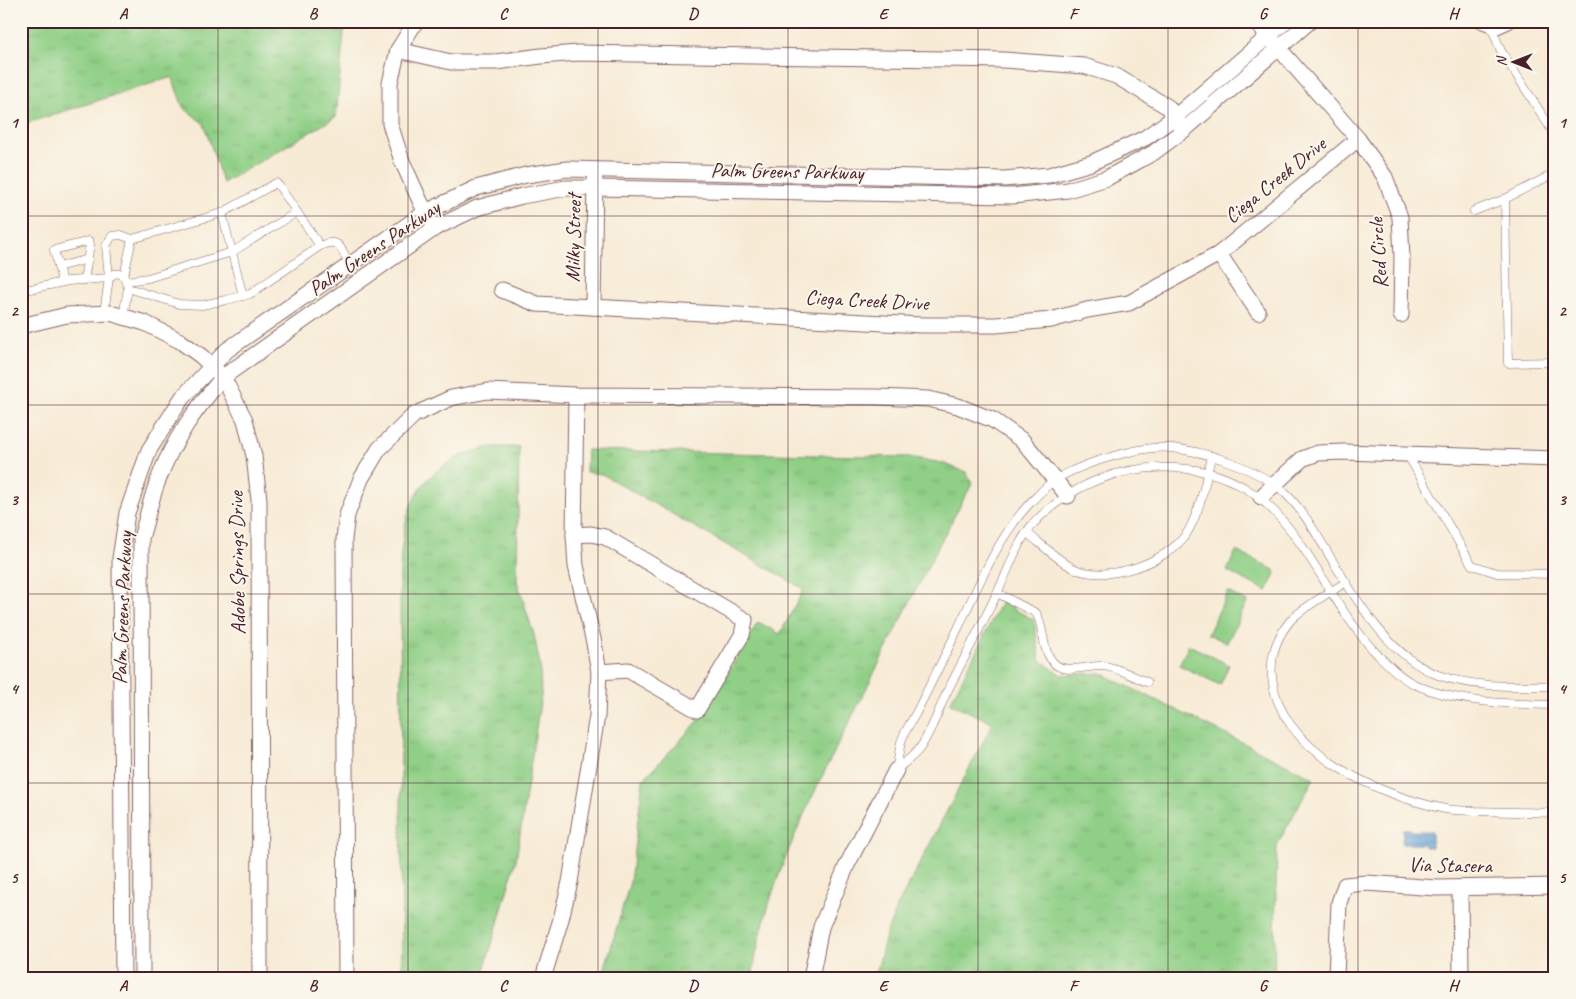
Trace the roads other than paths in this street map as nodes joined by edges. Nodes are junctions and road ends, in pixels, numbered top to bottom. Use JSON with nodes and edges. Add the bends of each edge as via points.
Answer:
{"nodes":[{"id":1,"x":416,"y":21,"type":"edge"},
{"id":2,"x":1255,"y":21,"type":"edge"},
{"id":3,"x":1286,"y":21,"type":"edge"},
{"id":4,"x":1310,"y":21,"type":"edge"},
{"id":5,"x":1508,"y":21,"type":"edge"},
{"id":6,"x":1487,"y":23,"type":"edge"},
{"id":7,"x":1268,"y":37,"type":"junction"},
{"id":8,"x":1279,"y":49,"type":"junction"},
{"id":9,"x":398,"y":50,"type":"junction"},
{"id":10,"x":1175,"y":117,"type":"junction"},
{"id":11,"x":1184,"y":130,"type":"junction"},
{"id":12,"x":1555,"y":135,"type":"edge"},
{"id":13,"x":1358,"y":139,"type":"junction"},
{"id":14,"x":595,"y":170,"type":"junction"},
{"id":15,"x":1555,"y":173,"type":"edge"},
{"id":16,"x":595,"y":188,"type":"junction"},
{"id":17,"x":1505,"y":198,"type":"junction"},
{"id":18,"x":1474,"y":211,"type":"dead end"},
{"id":19,"x":297,"y":212,"type":"junction"},
{"id":20,"x":426,"y":212,"type":"junction"},
{"id":21,"x":222,"y":213,"type":"junction"},
{"id":22,"x":435,"y":228,"type":"junction"},
{"id":23,"x":132,"y":239,"type":"junction"},
{"id":24,"x":320,"y":246,"type":"junction"},
{"id":25,"x":232,"y":252,"type":"junction"},
{"id":26,"x":1219,"y":254,"type":"junction"},
{"id":27,"x":88,"y":259,"type":"junction"},
{"id":28,"x":350,"y":264,"type":"junction"},
{"id":29,"x":58,"y":267,"type":"junction"},
{"id":30,"x":109,"y":278,"type":"junction"},
{"id":31,"x":84,"y":280,"type":"junction"},
{"id":32,"x":126,"y":281,"type":"junction"},
{"id":33,"x":62,"y":282,"type":"junction"},
{"id":34,"x":31,"y":289,"type":"dead end"},
{"id":35,"x":502,"y":290,"type":"dead end"},
{"id":36,"x":244,"y":296,"type":"junction"},
{"id":37,"x":593,"y":307,"type":"junction"},
{"id":38,"x":1258,"y":312,"type":"dead end"},
{"id":39,"x":104,"y":313,"type":"junction"},
{"id":40,"x":1401,"y":315,"type":"dead end"},
{"id":41,"x":123,"y":317,"type":"junction"},
{"id":42,"x":21,"y":326,"type":"edge"},
{"id":43,"x":1555,"y":362,"type":"edge"},
{"id":44,"x":212,"y":366,"type":"junction"},
{"id":45,"x":223,"y":377,"type":"junction"},
{"id":46,"x":576,"y":394,"type":"junction"},
{"id":47,"x":1407,"y":454,"type":"junction"},
{"id":48,"x":1211,"y":456,"type":"junction"},
{"id":49,"x":1555,"y":459,"type":"edge"},
{"id":50,"x":1208,"y":472,"type":"junction"},
{"id":51,"x":1055,"y":480,"type":"junction"},
{"id":52,"x":1275,"y":485,"type":"junction"},
{"id":53,"x":1068,"y":496,"type":"junction"},
{"id":54,"x":1260,"y":497,"type":"junction"},
{"id":55,"x":1027,"y":533,"type":"junction"},
{"id":56,"x":574,"y":535,"type":"junction"},
{"id":57,"x":1555,"y":574,"type":"edge"},
{"id":58,"x":1346,"y":582,"type":"junction"},
{"id":59,"x":1332,"y":591,"type":"junction"},
{"id":60,"x":997,"y":593,"type":"junction"},
{"id":61,"x":599,"y":672,"type":"junction"},
{"id":62,"x":1147,"y":682,"type":"dead end"},
{"id":63,"x":1512,"y":685,"type":"junction"},
{"id":64,"x":1555,"y":686,"type":"edge"},
{"id":65,"x":1511,"y":702,"type":"junction"},
{"id":66,"x":1555,"y":704,"type":"edge"},
{"id":67,"x":896,"y":770,"type":"junction"},
{"id":68,"x":1555,"y":813,"type":"edge"},
{"id":69,"x":1555,"y":886,"type":"edge"},
{"id":70,"x":1460,"y":888,"type":"junction"},
{"id":71,"x":123,"y":978,"type":"edge"},
{"id":72,"x":142,"y":978,"type":"edge"},
{"id":73,"x":260,"y":978,"type":"edge"},
{"id":74,"x":346,"y":978,"type":"edge"},
{"id":75,"x":543,"y":978,"type":"edge"},
{"id":76,"x":811,"y":978,"type":"edge"},
{"id":77,"x":1336,"y":978,"type":"edge"},
{"id":78,"x":1461,"y":978,"type":"edge"}],
"edges":[{"from":1,"to":9,"type":"street"},
{"from":2,"to":7,"type":"street","name":"Red Circle"},
{"from":3,"to":7,"type":"street","name":"Palm Greens Parkway"},
{"from":4,"to":8,"type":"street","name":"Palm Greens Parkway"},
{"from":5,"to":6,"type":"street","via":[[1497,26]]},
{"from":6,"to":12,"type":"lane","via":[[1501,51]]},
{"from":7,"to":8,"type":"street","name":"Red Circle"},
{"from":7,"to":10,"type":"street","name":"Palm Greens Parkway"},
{"from":8,"to":11,"type":"street","name":"Palm Greens Parkway"},
{"from":8,"to":13,"type":"street","name":"Red Circle"},
{"from":9,"to":10,"type":"street","via":[[451,62],[496,62],[578,53],[994,59],[1084,66],[1116,76],[1168,107]]},
{"from":9,"to":20,"type":"street","via":[[390,83],[390,124],[402,161]]},
{"from":10,"to":11,"type":"street"},
{"from":10,"to":14,"type":"street","name":"Palm Greens Parkway","via":[[1145,138],[1091,164],[1048,175],[1004,179]]},
{"from":11,"to":16,"type":"street","name":"Palm Greens Parkway","via":[[1153,153],[1107,178],[1068,190],[1012,196]]},
{"from":13,"to":26,"type":"street","name":"Ciega Creek Drive"},
{"from":13,"to":40,"type":"street","name":"Red Circle","via":[[1385,177],[1400,217]]},
{"from":14,"to":16,"type":"street","name":"Milky Street"},
{"from":14,"to":20,"type":"street","name":"Palm Greens Parkway","via":[[526,175],[476,188]]},
{"from":15,"to":17,"type":"lane"},
{"from":16,"to":22,"type":"street","name":"Palm Greens Parkway","via":[[566,188],[522,196],[478,208]]},
{"from":16,"to":37,"type":"street","name":"Milky Street"},
{"from":17,"to":18,"type":"lane"},
{"from":17,"to":43,"type":"lane","via":[[1508,363]]},
{"from":19,"to":21,"type":"lane","via":[[276,183]]},
{"from":19,"to":24,"type":"lane"},
{"from":19,"to":25,"type":"lane"},
{"from":20,"to":22,"type":"street"},
{"from":20,"to":28,"type":"street","name":"Palm Greens Parkway"},
{"from":21,"to":23,"type":"lane"},
{"from":21,"to":25,"type":"lane"},
{"from":22,"to":45,"type":"street","name":"Palm Greens Parkway"},
{"from":23,"to":30,"type":"lane","via":[[116,235],[108,240]]},
{"from":23,"to":32,"type":"lane"},
{"from":24,"to":28,"type":"lane","via":[[328,242],[340,245]]},
{"from":24,"to":36,"type":"lane"},
{"from":25,"to":32,"type":"lane","via":[[148,278]]},
{"from":25,"to":36,"type":"lane"},
{"from":26,"to":37,"type":"street","name":"Ciega Creek Drive","via":[[1129,303],[1051,320],[996,325]]},
{"from":26,"to":38,"type":"street","name":"Ciega Creek Drive"},
{"from":27,"to":29,"type":"lane"},
{"from":27,"to":29,"type":"lane","via":[[88,240],[56,248]]},
{"from":27,"to":31,"type":"lane"},
{"from":28,"to":44,"type":"street","name":"Palm Greens Parkway","via":[[227,350]]},
{"from":29,"to":33,"type":"lane"},
{"from":30,"to":31,"type":"lane"},
{"from":30,"to":32,"type":"lane","via":[[119,273]]},
{"from":30,"to":39,"type":"lane"},
{"from":31,"to":33,"type":"lane"},
{"from":32,"to":36,"type":"lane","via":[[179,304],[202,305]]},
{"from":32,"to":41,"type":"lane"},
{"from":33,"to":34,"type":"lane"},
{"from":35,"to":37,"type":"street","name":"Ciega Creek Drive","via":[[537,304]]},
{"from":39,"to":41,"type":"street","name":"Adobe Springs Drive"},
{"from":39,"to":42,"type":"street","name":"Adobe Springs Drive","via":[[67,315]]},
{"from":41,"to":44,"type":"street","name":"Adobe Springs Drive","via":[[145,323],[180,341]]},
{"from":44,"to":45,"type":"street","name":"Adobe Springs Drive"},
{"from":44,"to":71,"type":"street","name":"Palm Greens Parkway","via":[[182,398],[149,450],[127,513],[120,559]]},
{"from":45,"to":72,"type":"street","name":"Palm Greens Parkway","via":[[179,435],[158,478],[141,538]]},
{"from":45,"to":73,"type":"street","name":"Adobe Springs Drive","via":[[245,420],[254,456],[259,500]]},
{"from":46,"to":51,"type":"street","via":[[928,399],[958,406],[993,420],[1023,441]]},
{"from":46,"to":56,"type":"street"},
{"from":46,"to":74,"type":"street","via":[[488,391],[451,398],[414,415],[379,448],[361,479],[347,515],[344,539]]},
{"from":47,"to":49,"type":"street"},
{"from":47,"to":52,"type":"street","via":[[1318,453],[1302,459]]},
{"from":47,"to":57,"type":"lane","via":[[1472,565],[1497,572]]},
{"from":48,"to":50,"type":"lane"},
{"from":48,"to":51,"type":"lane","via":[[1171,448],[1148,448],[1088,464]]},
{"from":48,"to":52,"type":"lane"},
{"from":50,"to":53,"type":"lane","via":[[1151,467],[1098,479]]},
{"from":50,"to":54,"type":"lane"},
{"from":50,"to":55,"type":"lane","via":[[1194,519],[1186,534],[1158,558],[1128,570],[1110,574],[1082,572],[1072,568]]},
{"from":51,"to":53,"type":"street"},
{"from":51,"to":67,"type":"lane","via":[[1030,503],[1004,537],[902,741]]},
{"from":52,"to":54,"type":"street"},
{"from":52,"to":58,"type":"lane","via":[[1298,508]]},
{"from":53,"to":55,"type":"lane","via":[[1057,502]]},
{"from":54,"to":59,"type":"lane","via":[[1284,521]]},
{"from":55,"to":60,"type":"lane"},
{"from":56,"to":61,"type":"street","via":[[576,566]]},
{"from":56,"to":61,"type":"street","via":[[605,537],[746,620],[742,636],[697,710],[628,670]]},
{"from":58,"to":59,"type":"lane"},
{"from":58,"to":63,"type":"lane","via":[[1380,631],[1409,659],[1437,675],[1470,683]]},
{"from":59,"to":65,"type":"lane","via":[[1367,643],[1412,684],[1442,694]]},
{"from":59,"to":68,"type":"lane","via":[[1291,620],[1276,642],[1271,666],[1274,693],[1297,734],[1353,776],[1385,792],[1447,809]]},
{"from":60,"to":62,"type":"lane","via":[[1036,613],[1047,653],[1059,667],[1105,666]]},
{"from":60,"to":67,"type":"lane","via":[[919,749]]},
{"from":61,"to":75,"type":"street","via":[[596,716],[570,882]]},
{"from":63,"to":64,"type":"lane"},
{"from":63,"to":65,"type":"lane"},
{"from":65,"to":66,"type":"lane"},
{"from":67,"to":76,"type":"street","via":[[832,900],[822,927]]},
{"from":69,"to":70,"type":"street","name":"Via Stasera"},
{"from":70,"to":77,"type":"street","name":"Via Stasera","via":[[1366,883],[1346,885],[1339,903]]},
{"from":70,"to":78,"type":"street"}]}
